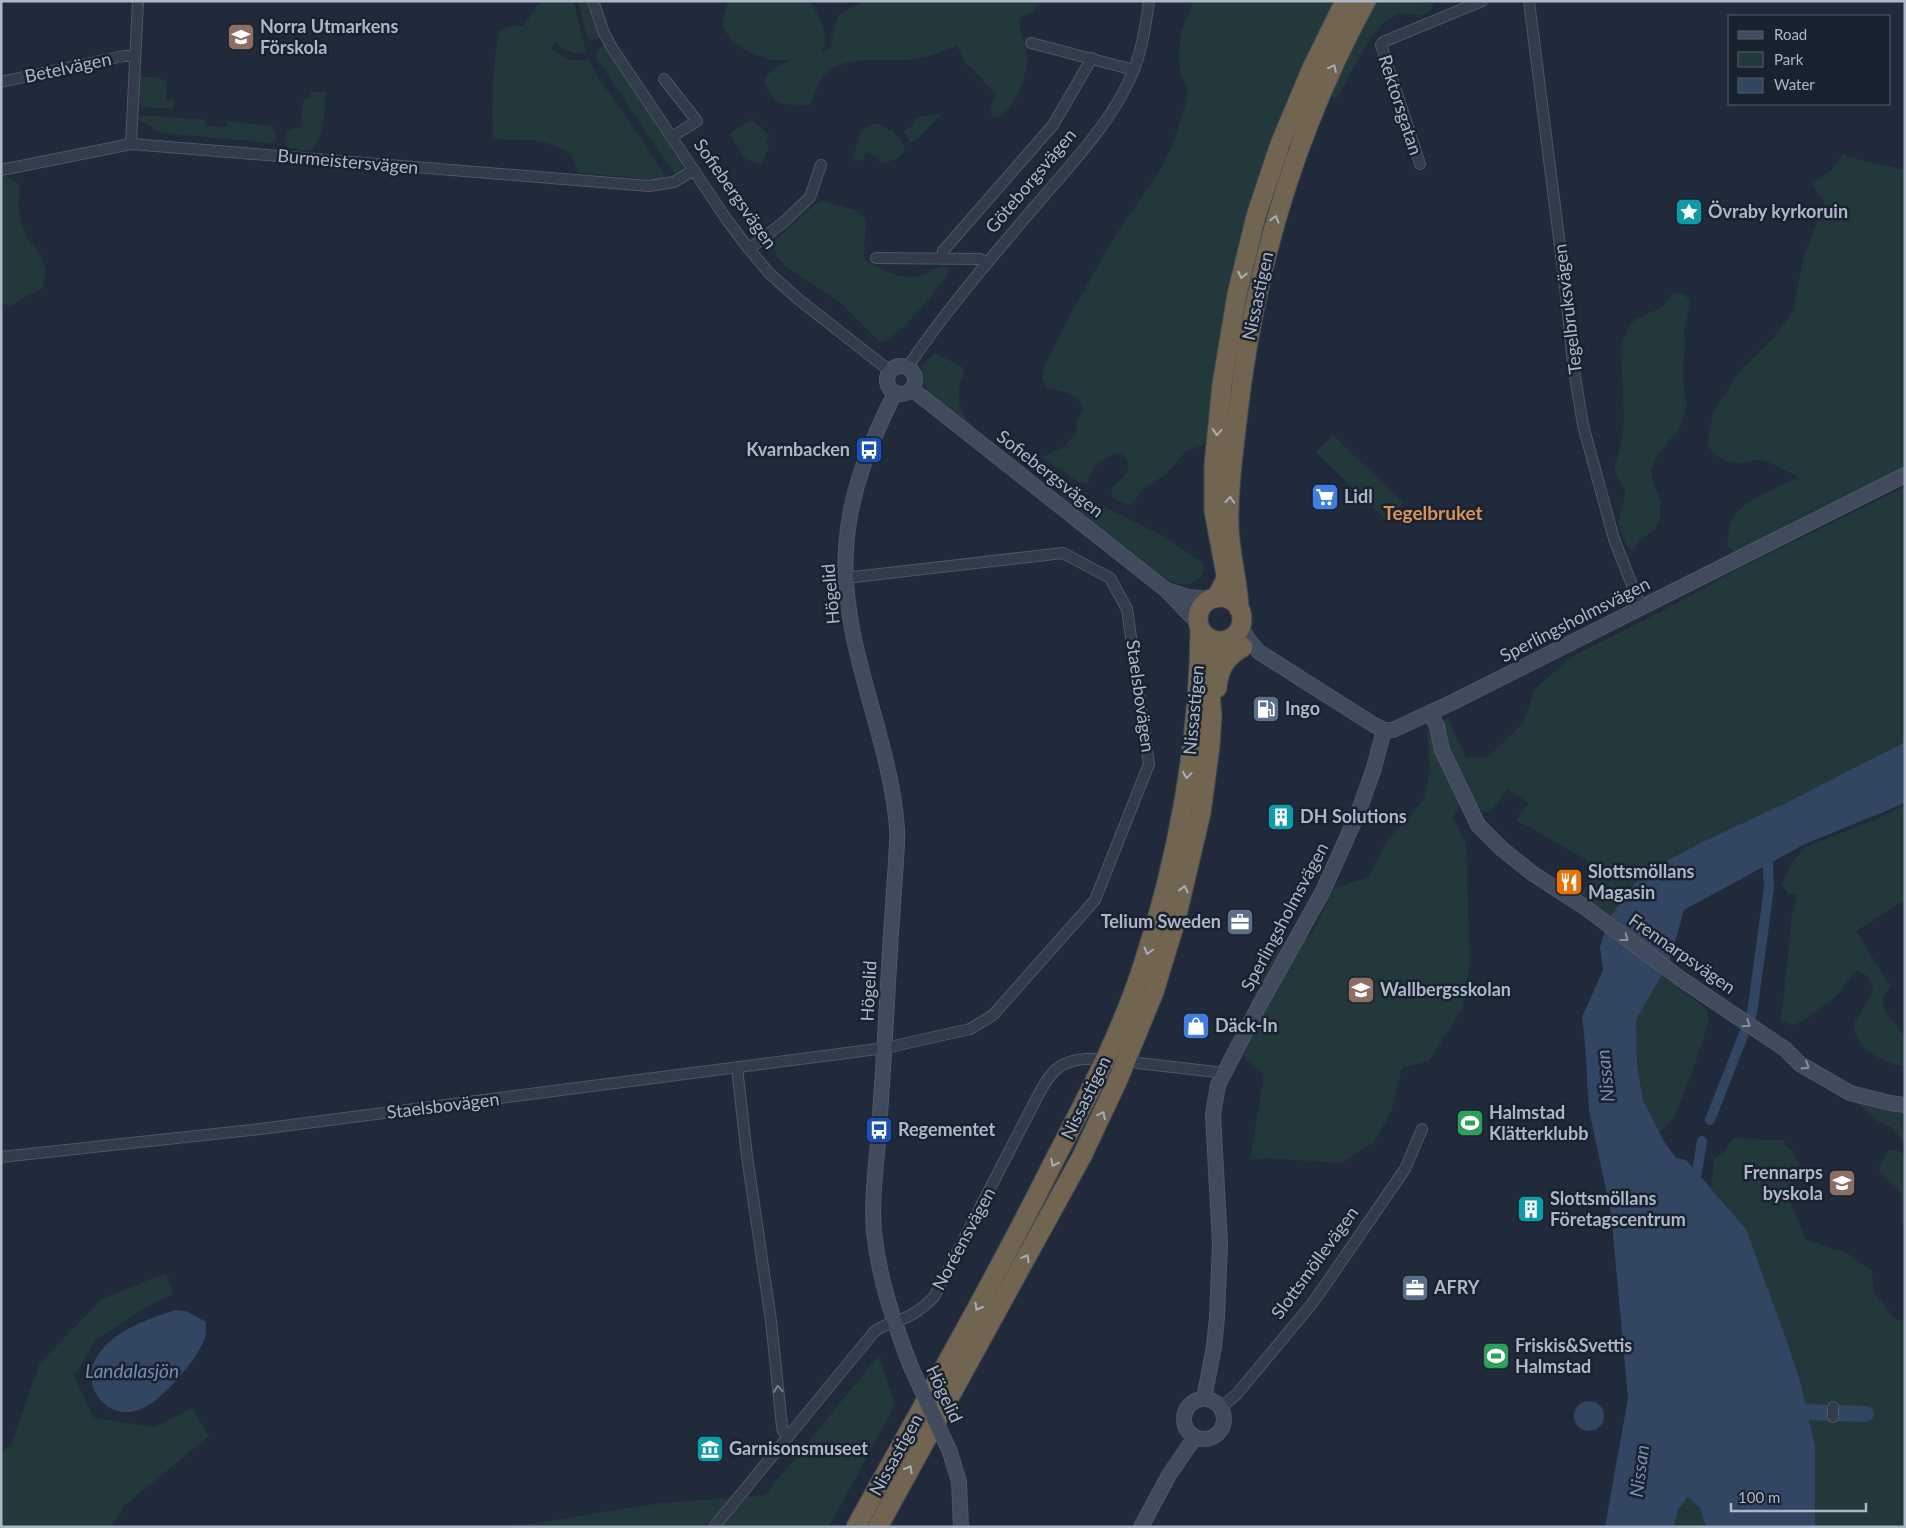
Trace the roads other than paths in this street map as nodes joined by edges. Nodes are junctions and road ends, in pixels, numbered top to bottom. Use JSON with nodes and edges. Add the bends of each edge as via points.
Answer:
{"nodes":[{"id":1,"x":138,"y":1,"type":"edge"},
{"id":2,"x":593,"y":1,"type":"edge"},
{"id":3,"x":1149,"y":1,"type":"edge"},
{"id":4,"x":1345,"y":1,"type":"edge"},
{"id":5,"x":1366,"y":1,"type":"edge"},
{"id":6,"x":1482,"y":1,"type":"edge"},
{"id":7,"x":1529,"y":1,"type":"edge"},
{"id":8,"x":1031,"y":43,"type":"dead end"},
{"id":9,"x":134,"y":56,"type":"junction"},
{"id":10,"x":1092,"y":58,"type":"junction"},
{"id":11,"x":1134,"y":70,"type":"junction"},
{"id":12,"x":664,"y":79,"type":"dead end"},
{"id":13,"x":1,"y":82,"type":"edge"},
{"id":14,"x":672,"y":137,"type":"junction"},
{"id":15,"x":130,"y":144,"type":"junction"},
{"id":16,"x":1420,"y":164,"type":"dead end"},
{"id":17,"x":821,"y":166,"type":"dead end"},
{"id":18,"x":1,"y":170,"type":"edge"},
{"id":19,"x":694,"y":170,"type":"junction"},
{"id":20,"x":748,"y":249,"type":"junction"},
{"id":21,"x":876,"y":258,"type":"dead end"},
{"id":22,"x":943,"y":259,"type":"junction"},
{"id":23,"x":987,"y":264,"type":"junction"},
{"id":24,"x":908,"y":368,"type":"junction"},
{"id":25,"x":890,"y":372,"type":"junction"},
{"id":26,"x":912,"y":389,"type":"junction"},
{"id":27,"x":895,"y":393,"type":"junction"},
{"id":28,"x":1905,"y":475,"type":"edge"},
{"id":29,"x":845,"y":578,"type":"junction"},
{"id":30,"x":1166,"y":589,"type":"junction"},
{"id":31,"x":1213,"y":599,"type":"junction"},
{"id":32,"x":1641,"y":608,"type":"junction"},
{"id":33,"x":1240,"y":617,"type":"junction"},
{"id":34,"x":1199,"y":626,"type":"junction"},
{"id":35,"x":1222,"y":641,"type":"junction"},
{"id":36,"x":1251,"y":650,"type":"junction"},
{"id":37,"x":1430,"y":713,"type":"junction"},
{"id":38,"x":1212,"y":716,"type":"junction"},
{"id":39,"x":1384,"y":730,"type":"junction"},
{"id":40,"x":885,"y":1048,"type":"junction"},
{"id":41,"x":1098,"y":1059,"type":"dead end"},
{"id":42,"x":1138,"y":1063,"type":"dead end"},
{"id":43,"x":737,"y":1068,"type":"junction"},
{"id":44,"x":1223,"y":1075,"type":"junction"},
{"id":45,"x":1905,"y":1105,"type":"edge"},
{"id":46,"x":1422,"y":1129,"type":"dead end"},
{"id":47,"x":1,"y":1157,"type":"edge"},
{"id":48,"x":894,"y":1322,"type":"junction"},
{"id":49,"x":1204,"y":1398,"type":"junction"},
{"id":50,"x":1221,"y":1407,"type":"junction"},
{"id":51,"x":788,"y":1435,"type":"junction"},
{"id":52,"x":1195,"y":1437,"type":"junction"},
{"id":53,"x":714,"y":1527,"type":"edge"},
{"id":54,"x":856,"y":1527,"type":"edge"},
{"id":55,"x":878,"y":1527,"type":"edge"},
{"id":56,"x":961,"y":1527,"type":"edge"},
{"id":57,"x":1142,"y":1527,"type":"edge"}],
"edges":[{"from":1,"to":9,"type":"street"},
{"from":2,"to":14,"type":"street","name":"Sofiebergsvägen","via":[[612,48]]},
{"from":3,"to":11,"type":"street","name":"Göteborgsvägen"},
{"from":4,"to":31,"type":"highway","name":"Nissastigen","one_way":true,"via":[[1280,144],[1256,216],[1237,294],[1216,435],[1214,511],[1226,575]]},
{"from":33,"to":5,"type":"highway","name":"Nissastigen","one_way":true,"via":[[1229,504],[1241,384],[1256,297],[1275,219],[1298,151],[1330,74]]},
{"from":6,"to":16,"type":"street","name":"Rektorsgatan","via":[[1383,42]]},
{"from":7,"to":32,"type":"street","name":"Tegelbruksvägen","via":[[1583,425],[1614,539]]},
{"from":8,"to":10,"type":"street"},
{"from":9,"to":13,"type":"street","name":"Betelvägen"},
{"from":9,"to":15,"type":"street"},
{"from":10,"to":11,"type":"street"},
{"from":10,"to":22,"type":"street","via":[[1053,125],[943,251]]},
{"from":11,"to":23,"type":"street","name":"Göteborgsvägen","via":[[1098,131]]},
{"from":12,"to":14,"type":"street","via":[[696,120]]},
{"from":14,"to":19,"type":"street","name":"Sofiebergsvägen"},
{"from":15,"to":18,"type":"street","name":"Burmeistersvägen"},
{"from":15,"to":19,"type":"street","name":"Burmeistersvägen","via":[[649,186],[674,182]]},
{"from":17,"to":20,"type":"street","via":[[810,197]]},
{"from":19,"to":20,"type":"street","name":"Sofiebergsvägen"},
{"from":20,"to":25,"type":"street","name":"Sofiebergsvägen","via":[[798,299]]},
{"from":21,"to":22,"type":"street"},
{"from":22,"to":23,"type":"street","via":[[980,259]]},
{"from":23,"to":24,"type":"street","name":"Göteborgsvägen","via":[[937,324]]},
{"from":24,"to":25,"type":"street","via":[[897,367]]},
{"from":24,"to":26,"type":"street","via":[[914,376]]},
{"from":25,"to":27,"type":"street","via":[[888,385]]},
{"from":26,"to":27,"type":"street","via":[[906,394]]},
{"from":26,"to":30,"type":"street","name":"Sofiebergsvägen"},
{"from":27,"to":29,"type":"street","name":"Högelid","via":[[859,475],[848,525]]},
{"from":28,"to":32,"type":"street","name":"Sperlingsholmsvägen"},
{"from":29,"to":40,"type":"street","name":"Högelid","via":[[855,642],[889,771],[898,830]]},
{"from":29,"to":40,"type":"street","name":"Staelsbovägen","via":[[1063,553],[1110,578],[1127,610],[1149,764],[1095,900],[993,1014],[970,1029]]},
{"from":30,"to":31,"type":"street","name":"Sofiebergsvägen","via":[[1188,597]]},
{"from":30,"to":34,"type":"street","name":"Sofiebergsvägen"},
{"from":31,"to":33,"type":"highway","via":[[1229,600]]},
{"from":31,"to":34,"type":"highway","via":[[1200,609]]},
{"from":32,"to":37,"type":"street","name":"Sperlingsholmsvägen"},
{"from":33,"to":35,"type":"highway","via":[[1238,632]]},
{"from":33,"to":36,"type":"street"},
{"from":34,"to":35,"type":"highway","via":[[1206,637]]},
{"from":34,"to":54,"type":"highway","name":"Nissastigen","one_way":true,"via":[[1192,736],[1180,820],[1160,907],[1130,1003],[1098,1076],[1007,1254]]},
{"from":35,"to":36,"type":"street"},
{"from":35,"to":38,"type":"highway","name":"Nissastigen","via":[[1211,658],[1208,671]]},
{"from":36,"to":38,"type":"highway","via":[[1229,657],[1221,668]]},
{"from":36,"to":39,"type":"street"},
{"from":37,"to":39,"type":"street","name":"Sperlingsholmsvägen","via":[[1393,730]]},
{"from":37,"to":45,"type":"street","name":"Frennarpsvägen","one_way":true,"via":[[1437,726],[1442,750],[1478,825],[1502,849],[1681,979],[1785,1049],[1800,1064],[1850,1092]]},
{"from":55,"to":38,"type":"highway","name":"Nissastigen","one_way":true,"via":[[1082,1156],[1130,1052],[1154,992],[1191,862],[1207,773]]},
{"from":39,"to":44,"type":"street","name":"Sperlingsholmsvägen","via":[[1358,813],[1323,891]]},
{"from":40,"to":43,"type":"street","name":"Staelsbovägen"},
{"from":40,"to":48,"type":"street","name":"Högelid","via":[[873,1195],[874,1231],[880,1273]]},
{"from":41,"to":48,"type":"street","name":"Noréensvägen","via":[[1069,1061],[1046,1081],[941,1286],[923,1307]]},
{"from":42,"to":44,"type":"street"},
{"from":43,"to":47,"type":"street","name":"Staelsbovägen","via":[[252,1130]]},
{"from":51,"to":43,"type":"street","one_way":true,"via":[[782,1426]]},
{"from":44,"to":49,"type":"street","name":"Sperlingsholmsvägen","via":[[1213,1114],[1220,1244],[1217,1318]]},
{"from":46,"to":50,"type":"street","name":"Slottsmöllevägen","via":[[1405,1168],[1328,1281],[1236,1395]]},
{"from":48,"to":51,"type":"street","name":"Noréensvägen","via":[[874,1332]]},
{"from":48,"to":56,"type":"street","name":"Högelid","bridge":true,"via":[[950,1452],[959,1482]]},
{"from":49,"to":50,"type":"street"},
{"from":49,"to":52,"type":"street","via":[[1191,1403],[1184,1416],[1187,1430]]},
{"from":50,"to":52,"type":"street","via":[[1224,1419],[1220,1432],[1210,1438]]},
{"from":51,"to":53,"type":"street","name":"Noréensvägen"},
{"from":52,"to":57,"type":"street","via":[[1169,1475]]}]}
